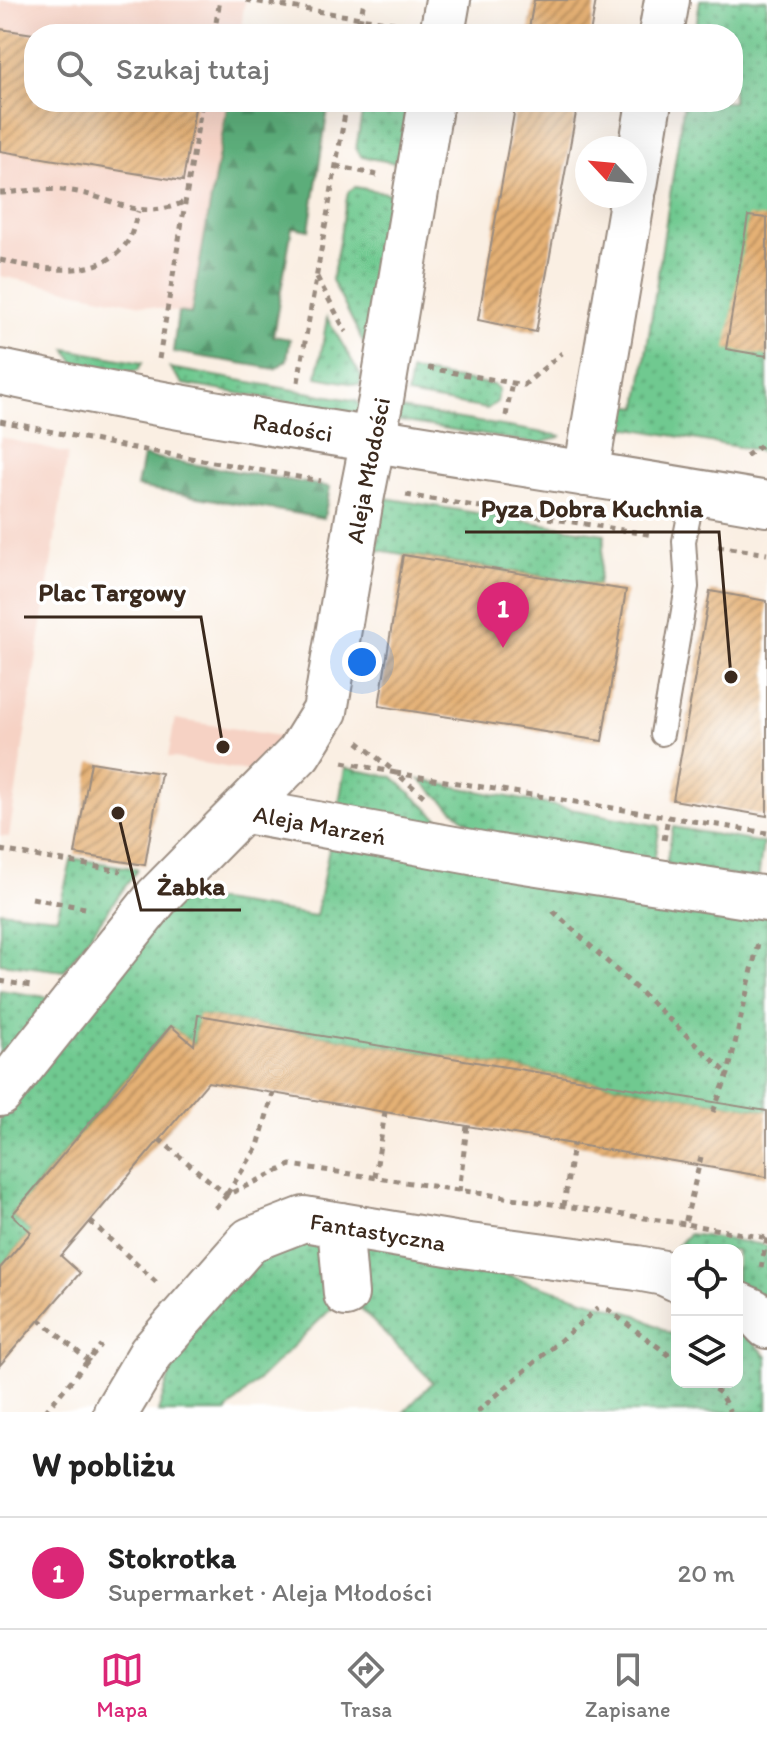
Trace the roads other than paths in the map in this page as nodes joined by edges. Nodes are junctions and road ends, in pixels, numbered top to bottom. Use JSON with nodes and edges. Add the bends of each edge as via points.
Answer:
{"nodes":[{"id":1,"x":448,"y":0,"type":"edge"},
{"id":2,"x":667,"y":0,"type":"edge"},
{"id":3,"x":444,"y":24,"type":"edge"},
{"id":4,"x":663,"y":24,"type":"edge"},
{"id":5,"x":429,"y":112,"type":"edge"},
{"id":6,"x":647,"y":112,"type":"edge"},
{"id":7,"x":643,"y":136,"type":"edge"},
{"id":8,"x":631,"y":208,"type":"edge"},
{"id":9,"x":0,"y":372,"type":"edge"},
{"id":10,"x":373,"y":442,"type":"junction"},
{"id":11,"x":586,"y":474,"type":"junction"},
{"id":12,"x":694,"y":491,"type":"junction"},
{"id":13,"x":767,"y":504,"type":"edge"},
{"id":14,"x":662,"y":734,"type":"dead end"},
{"id":15,"x":245,"y":811,"type":"junction"},
{"id":16,"x":764,"y":917,"type":"edge"},
{"id":17,"x":0,"y":1094,"type":"edge"},
{"id":18,"x":340,"y":1225,"type":"junction"},
{"id":19,"x":657,"y":1273,"type":"edge"},
{"id":20,"x":346,"y":1294,"type":"dead end"},
{"id":21,"x":743,"y":1307,"type":"edge"},
{"id":22,"x":767,"y":1326,"type":"edge"},
{"id":23,"x":116,"y":1412,"type":"edge"}],
"edges":[{"from":1,"to":3,"type":"street"},
{"from":2,"to":4,"type":"street"},
{"from":5,"to":10,"type":"street","name":"Aleja Młodości"},
{"from":6,"to":7,"type":"street"},
{"from":8,"to":11,"type":"street"},
{"from":9,"to":10,"type":"street","name":"Radości"},
{"from":10,"to":11,"type":"street","name":"Radości"},
{"from":10,"to":15,"type":"street","name":"Aleja Młodości","via":[[325,711],[299,753]]},
{"from":11,"to":12,"type":"street","name":"Radości"},
{"from":12,"to":13,"type":"street","name":"Radości"},
{"from":12,"to":14,"type":"lane","via":[[684,541],[687,587]]},
{"from":15,"to":16,"type":"street","name":"Aleja Marzeń","via":[[493,856]]},
{"from":15,"to":17,"type":"street","name":"Aleja Marzeń","via":[[157,897]]},
{"from":18,"to":19,"type":"street","name":"Fantastyczna"},
{"from":18,"to":20,"type":"street"},
{"from":18,"to":23,"type":"street","name":"Fantastyczna","via":[[304,1219],[250,1240],[151,1353]]},
{"from":21,"to":22,"type":"street"}]}
